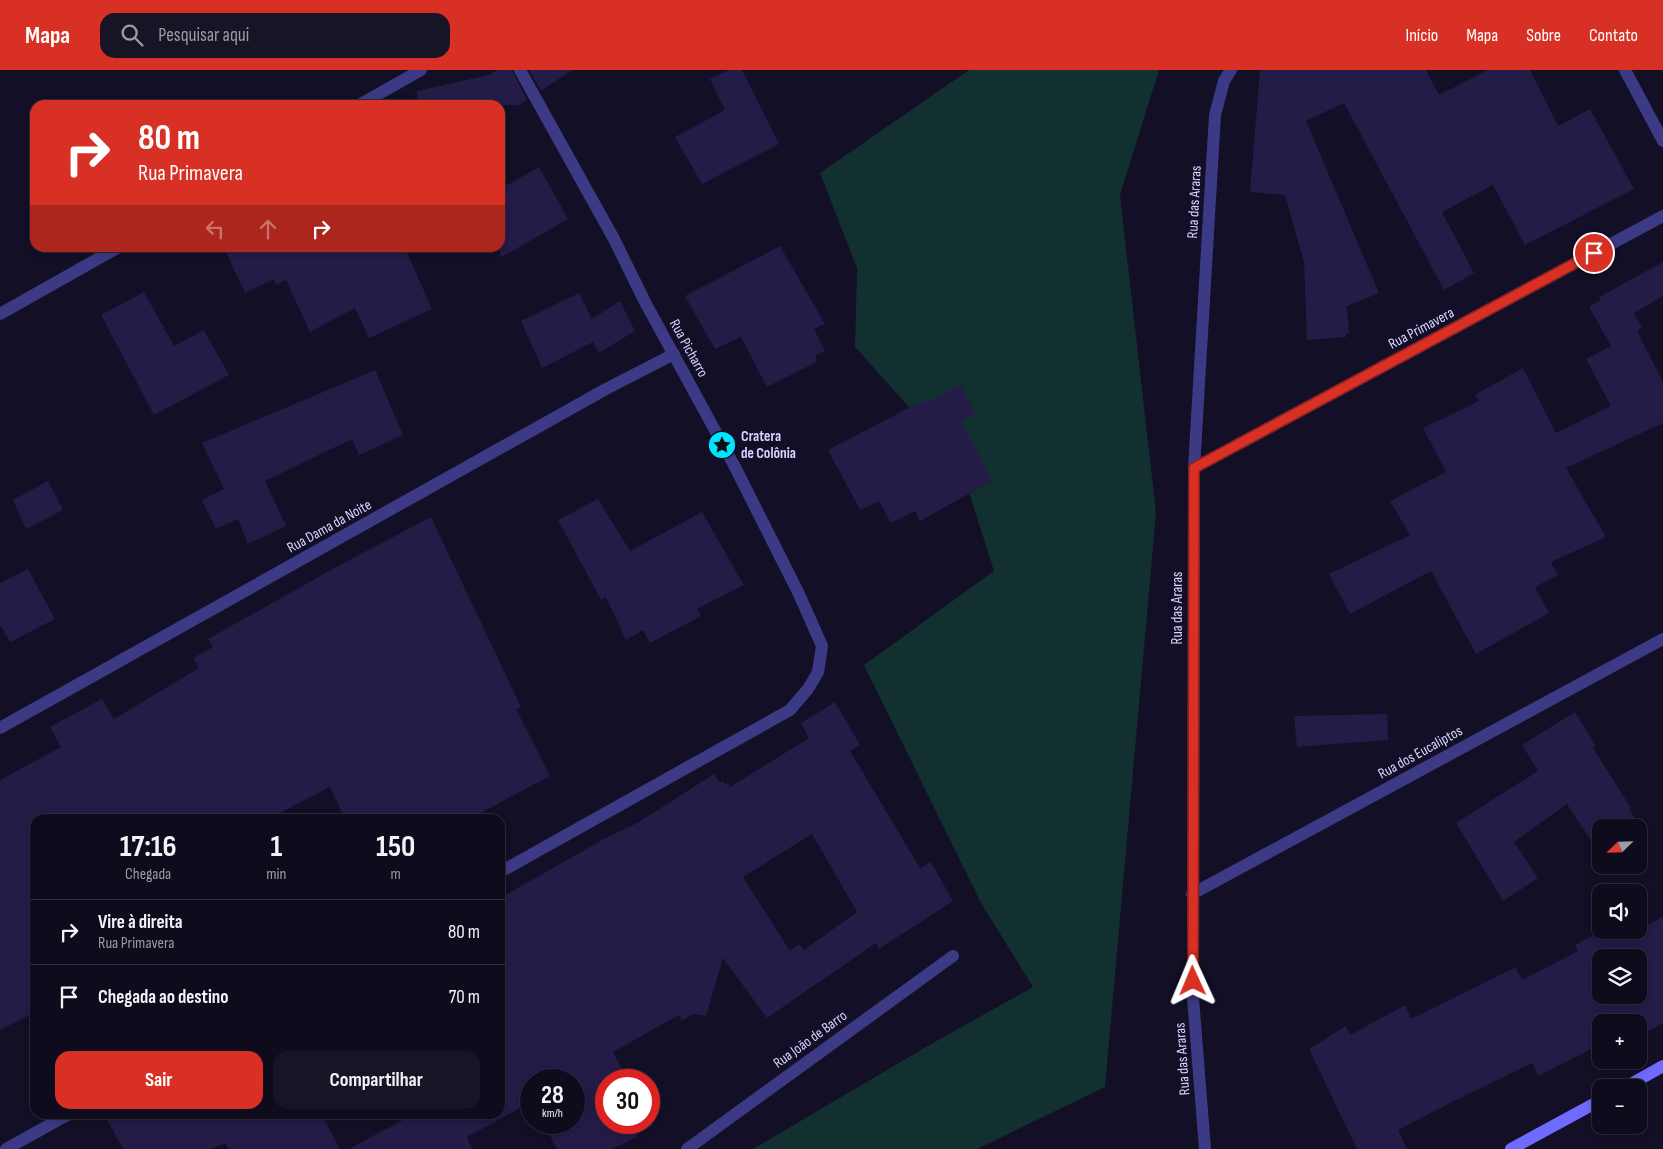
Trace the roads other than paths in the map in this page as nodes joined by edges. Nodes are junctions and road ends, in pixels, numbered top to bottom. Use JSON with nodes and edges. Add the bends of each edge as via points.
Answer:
{"nodes":[{"id":1,"x":421,"y":70,"type":"edge"},
{"id":2,"x":520,"y":70,"type":"edge"},
{"id":3,"x":1230,"y":70,"type":"edge"},
{"id":4,"x":1625,"y":70,"type":"edge"},
{"id":5,"x":369,"y":100,"type":"edge"},
{"id":6,"x":1663,"y":141,"type":"edge"},
{"id":7,"x":1663,"y":216,"type":"edge"},
{"id":8,"x":109,"y":252,"type":"edge"},
{"id":9,"x":0,"y":314,"type":"edge"},
{"id":10,"x":674,"y":354,"type":"junction"},
{"id":11,"x":1194,"y":468,"type":"junction"},
{"id":12,"x":1663,"y":638,"type":"edge"},
{"id":13,"x":0,"y":728,"type":"edge"},
{"id":14,"x":505,"y":869,"type":"edge"},
{"id":15,"x":1192,"y":894,"type":"junction"},
{"id":16,"x":953,"y":956,"type":"dead end"},
{"id":17,"x":1663,"y":1066,"type":"edge"},
{"id":18,"x":1640,"y":1079,"type":"edge"},
{"id":19,"x":1592,"y":1105,"type":"edge"},
{"id":20,"x":60,"y":1119,"type":"edge"},
{"id":21,"x":6,"y":1149,"type":"edge"},
{"id":22,"x":687,"y":1149,"type":"edge"},
{"id":23,"x":1205,"y":1149,"type":"edge"},
{"id":24,"x":1511,"y":1149,"type":"edge"}],
"edges":[{"from":1,"to":5,"type":"street"},
{"from":2,"to":10,"type":"street","name":"Rua Picharro"},
{"from":3,"to":11,"type":"street","name":"Rua das Araras","via":[[1215,115]]},
{"from":4,"to":6,"type":"street"},
{"from":7,"to":11,"type":"street","name":"Rua Primavera"},
{"from":8,"to":9,"type":"street"},
{"from":10,"to":13,"type":"street","name":"Rua Dama da Noite"},
{"from":10,"to":14,"type":"street","name":"Rua Picharro","via":[[799,594],[822,646],[818,672],[790,710]]},
{"from":11,"to":15,"type":"street","name":"Rua das Araras"},
{"from":12,"to":15,"type":"street","name":"Rua dos Eucaliptos"},
{"from":15,"to":23,"type":"street","name":"Rua das Araras","via":[[1193,998]]},
{"from":16,"to":22,"type":"street","name":"Rua João de Barro"},
{"from":17,"to":18,"type":"street"},
{"from":19,"to":24,"type":"street"},
{"from":20,"to":21,"type":"street"}]}
